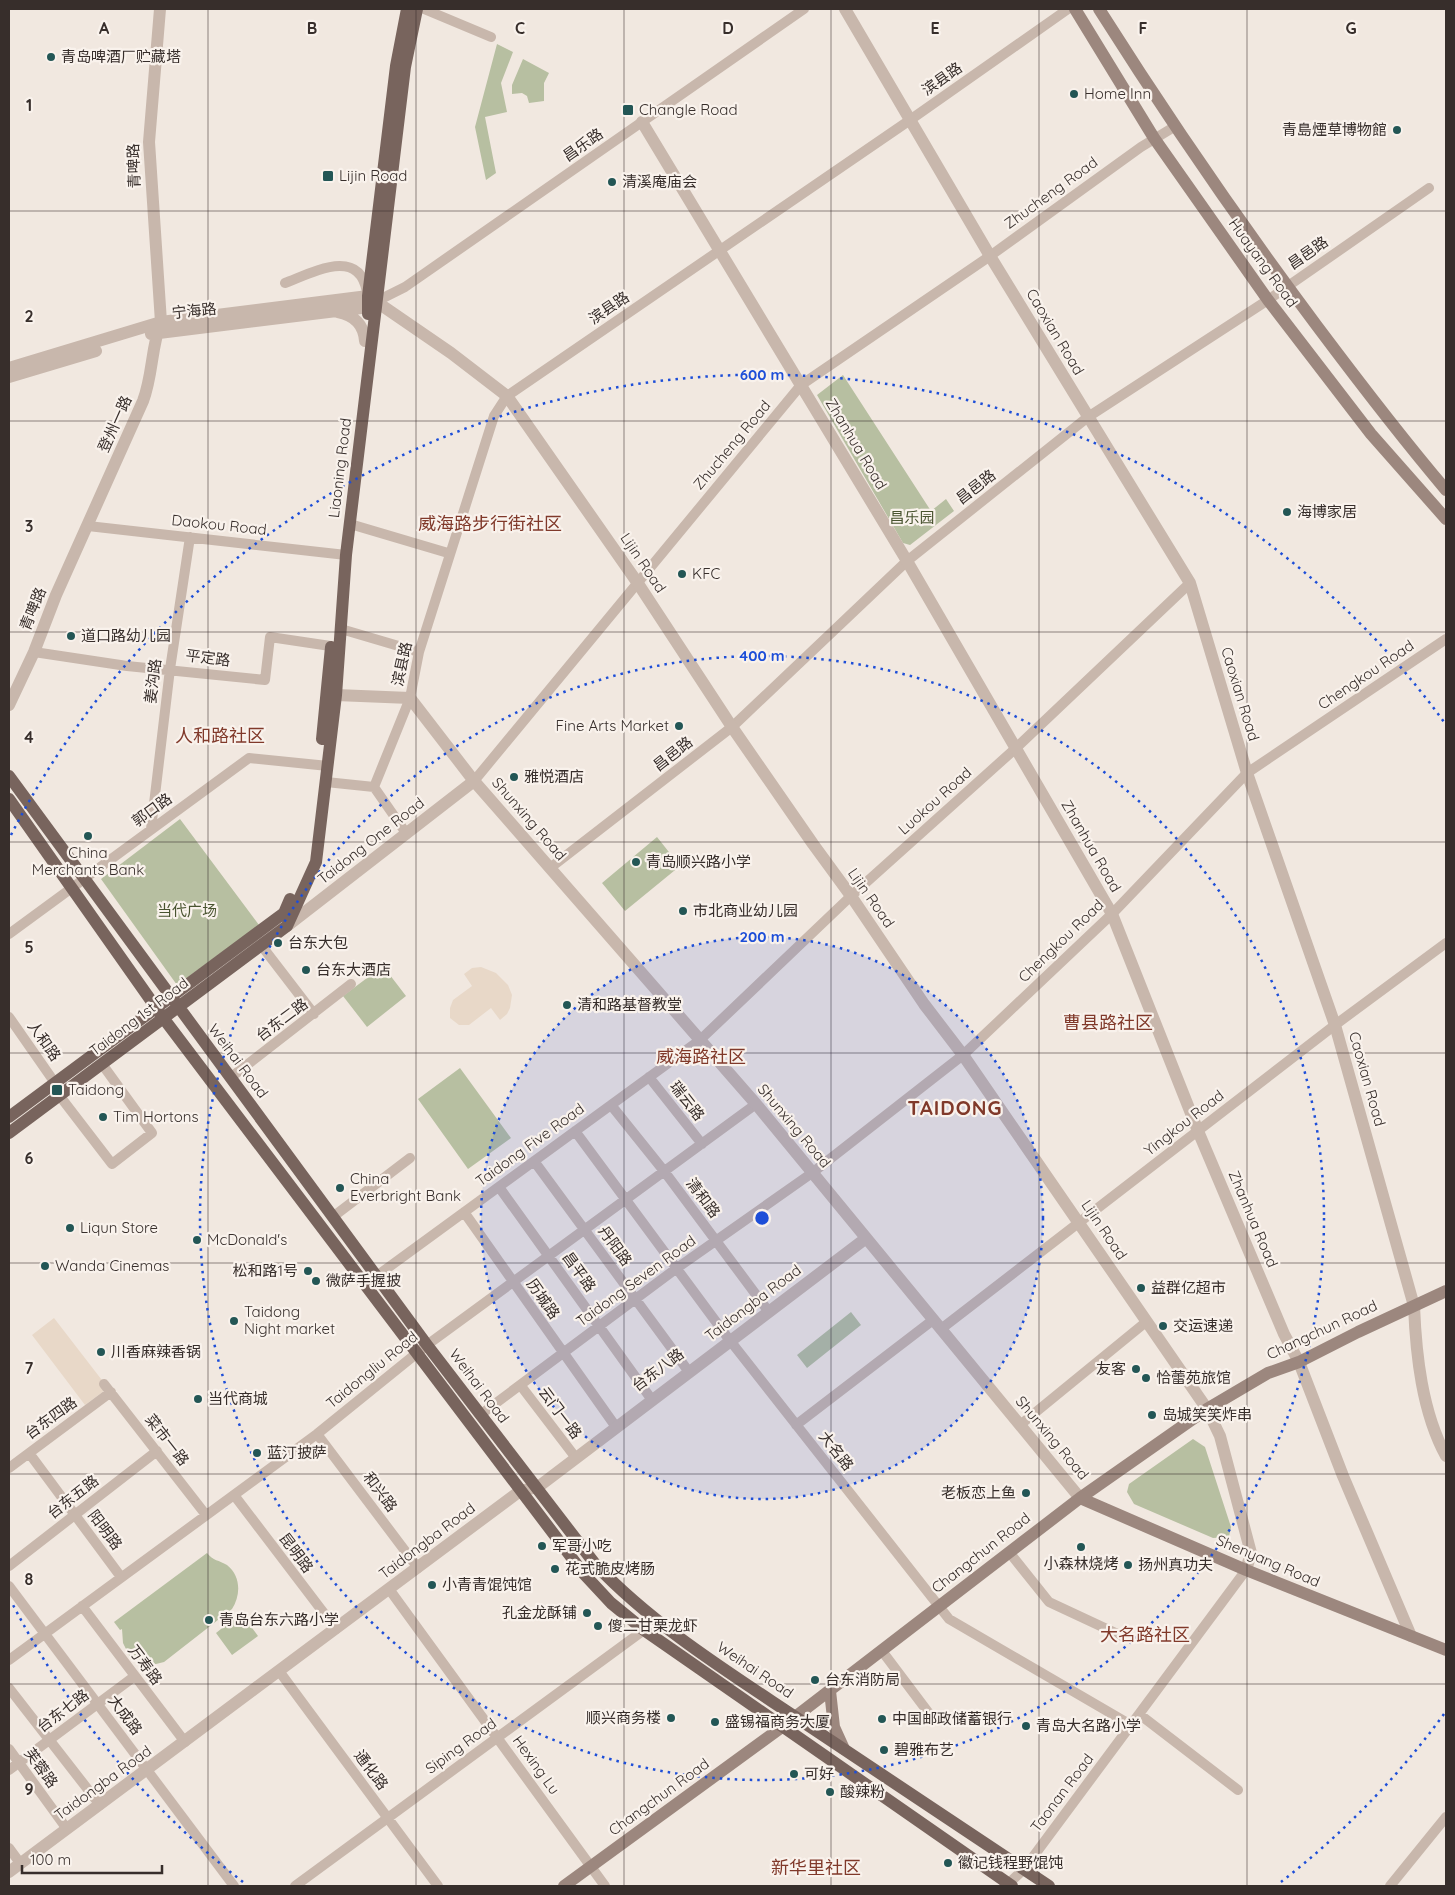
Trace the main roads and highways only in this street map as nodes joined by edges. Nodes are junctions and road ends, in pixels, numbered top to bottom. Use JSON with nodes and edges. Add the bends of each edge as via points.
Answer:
{"nodes":[{"id":1,"x":407,"y":9,"type":"edge"},
{"id":2,"x":417,"y":9,"type":"edge"},
{"id":3,"x":1075,"y":9,"type":"edge"},
{"id":4,"x":1099,"y":9,"type":"edge"},
{"id":5,"x":371,"y":301,"type":"junction"},
{"id":6,"x":1446,"y":490,"type":"edge"},
{"id":7,"x":1446,"y":519,"type":"edge"},
{"id":8,"x":343,"y":554,"type":"junction"},
{"id":9,"x":336,"y":647,"type":"junction"},
{"id":10,"x":324,"y":766,"type":"junction"},
{"id":11,"x":9,"y":776,"type":"edge"},
{"id":12,"x":9,"y":799,"type":"edge"},
{"id":13,"x":284,"y":912,"type":"joint"},
{"id":14,"x":287,"y":926,"type":"joint"},
{"id":15,"x":170,"y":997,"type":"junction"},
{"id":16,"x":157,"y":1007,"type":"junction"},
{"id":17,"x":178,"y":1008,"type":"junction"},
{"id":18,"x":164,"y":1019,"type":"junction"},
{"id":19,"x":9,"y":1117,"type":"edge"},
{"id":20,"x":9,"y":1133,"type":"edge"},
{"id":21,"x":1446,"y":1291,"type":"edge"},
{"id":22,"x":1080,"y":1498,"type":"junction"},
{"id":23,"x":1446,"y":1650,"type":"edge"},
{"id":24,"x":830,"y":1691,"type":"junction"},
{"id":25,"x":796,"y":1717,"type":"junction"},
{"id":26,"x":782,"y":1727,"type":"junction"},
{"id":27,"x":844,"y":1749,"type":"junction"},
{"id":28,"x":564,"y":1886,"type":"edge"},
{"id":29,"x":1009,"y":1886,"type":"edge"},
{"id":30,"x":1049,"y":1886,"type":"edge"}],
"edges":[{"from":1,"to":5,"type":"main road","name":"Liaoning Road","via":[[396,66]]},
{"from":2,"to":5,"type":"main road","name":"Liaoning Road","via":[[405,67]]},
{"from":3,"to":7,"type":"main road","name":"Huayang Road","via":[[1154,138],[1268,300],[1372,434]]},
{"from":4,"to":6,"type":"main road","name":"Huayang Road","via":[[1174,126],[1287,286],[1388,420]]},
{"from":5,"to":8,"type":"main road","name":"Liaoning Road"},
{"from":5,"to":8,"type":"main road","name":"Liaoning Road","via":[[350,524]]},
{"from":8,"to":9,"type":"main road","name":"Liaoning Road"},
{"from":8,"to":9,"type":"main road","name":"Liaoning Road","via":[[341,629]]},
{"from":9,"to":10,"type":"main road","name":"Liaoning Road"},
{"from":9,"to":10,"type":"main road","name":"Liaoning Road","via":[[336,695]]},
{"from":10,"to":13,"type":"main road","name":"Liaoning Road","via":[[309,859]]},
{"from":10,"to":14,"type":"main road","name":"Liaoning Road","via":[[326,782],[316,862]]},
{"from":11,"to":15,"type":"main road","name":"Weihai Road"},
{"from":12,"to":16,"type":"main road","name":"Weihai Road"},
{"from":13,"to":15,"type":"main road","name":"Taidong 1st Road"},
{"from":14,"to":17,"type":"main road","name":"Taidong 1st Road"},
{"from":15,"to":16,"type":"main road","name":"Taidong 1st Road"},
{"from":15,"to":17,"type":"main road","name":"Weihai Road"},
{"from":16,"to":18,"type":"main road","name":"Weihai Road"},
{"from":16,"to":19,"type":"main road","name":"Taidong 1st Road"},
{"from":17,"to":18,"type":"main road","name":"Taidong 1st Road"},
{"from":17,"to":25,"type":"main road","name":"Weihai Road","via":[[577,1542],[622,1592],[682,1639]]},
{"from":18,"to":20,"type":"main road","name":"Taidong 1st Road"},
{"from":18,"to":26,"type":"main road","name":"Weihai Road","via":[[584,1574],[611,1603],[644,1630]]},
{"from":21,"to":22,"type":"main road","name":"Changchun Road","via":[[1299,1362],[1268,1373],[1207,1409]]},
{"from":22,"to":23,"type":"main road","name":"Shenyang Road","via":[[1246,1570]]},
{"from":22,"to":24,"type":"main road","name":"Changchun Road"},
{"from":24,"to":25,"type":"main road","name":"Changchun Road"},
{"from":24,"to":27,"type":"main road","via":[[834,1727]]},
{"from":25,"to":26,"type":"main road","name":"Changchun Road"},
{"from":25,"to":27,"type":"main road","name":"Weihai Road"},
{"from":26,"to":28,"type":"main road","name":"Changchun Road"},
{"from":26,"to":29,"type":"main road","name":"Weihai Road"},
{"from":27,"to":30,"type":"main road","name":"Weihai Road"}]}
